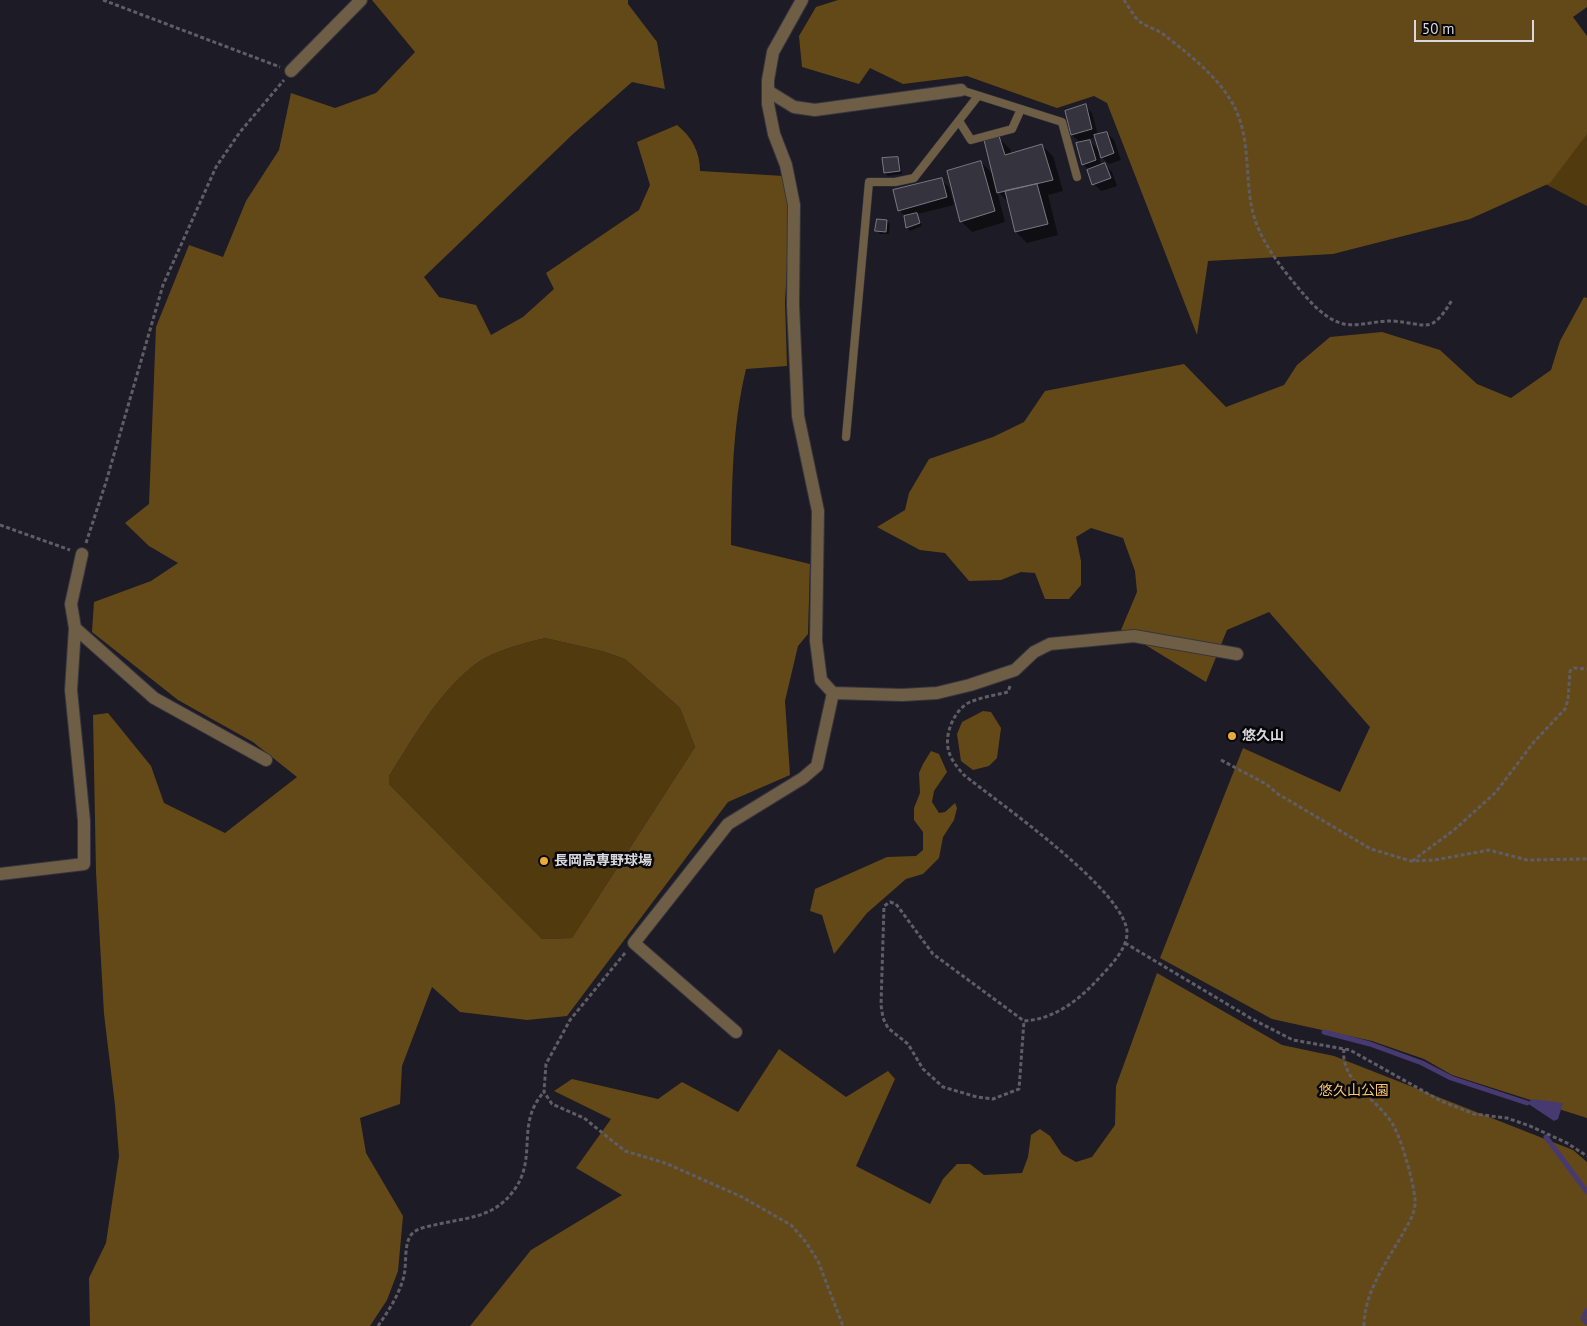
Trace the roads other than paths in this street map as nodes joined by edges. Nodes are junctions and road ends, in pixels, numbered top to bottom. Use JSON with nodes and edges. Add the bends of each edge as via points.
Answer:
{"nodes":[{"id":1,"x":362,"y":0,"type":"edge"},
{"id":2,"x":802,"y":0,"type":"edge"},
{"id":3,"x":291,"y":71,"type":"road end"},
{"id":4,"x":961,"y":90,"type":"joint"},
{"id":5,"x":768,"y":91,"type":"junction"},
{"id":6,"x":978,"y":96,"type":"junction"},
{"id":7,"x":1021,"y":109,"type":"junction"},
{"id":8,"x":959,"y":121,"type":"junction"},
{"id":9,"x":1077,"y":177,"type":"dead end"},
{"id":10,"x":846,"y":437,"type":"dead end"},
{"id":11,"x":82,"y":554,"type":"road end"},
{"id":12,"x":75,"y":628,"type":"junction"},
{"id":13,"x":1237,"y":654,"type":"dead end"},
{"id":14,"x":833,"y":693,"type":"junction"},
{"id":15,"x":266,"y":760,"type":"dead end"},
{"id":16,"x":0,"y":874,"type":"edge"},
{"id":17,"x":736,"y":1032,"type":"dead end"}],
"edges":[{"from":1,"to":3,"type":"street"},
{"from":2,"to":5,"type":"street","via":[[773,52]]},
{"from":4,"to":5,"type":"street","via":[[815,110],[794,107]]},
{"from":4,"to":6,"type":"lane"},
{"from":5,"to":14,"type":"street","via":[[774,134],[786,165],[794,205],[793,305],[798,416],[818,510],[816,641],[821,680]]},
{"from":6,"to":7,"type":"lane"},
{"from":6,"to":8,"type":"lane"},
{"from":7,"to":8,"type":"lane","via":[[1012,129],[971,140]]},
{"from":7,"to":9,"type":"lane","via":[[1062,122]]},
{"from":8,"to":10,"type":"lane","via":[[914,178],[868,182]]},
{"from":11,"to":12,"type":"street","via":[[71,604]]},
{"from":12,"to":15,"type":"street","via":[[154,698]]},
{"from":12,"to":16,"type":"street","via":[[71,690],[84,821],[84,864]]},
{"from":13,"to":14,"type":"street","via":[[1134,636],[1050,644],[1034,652],[1015,670],[937,693]]},
{"from":14,"to":17,"type":"street","via":[[816,766],[803,778],[728,824],[634,943]]}]}
